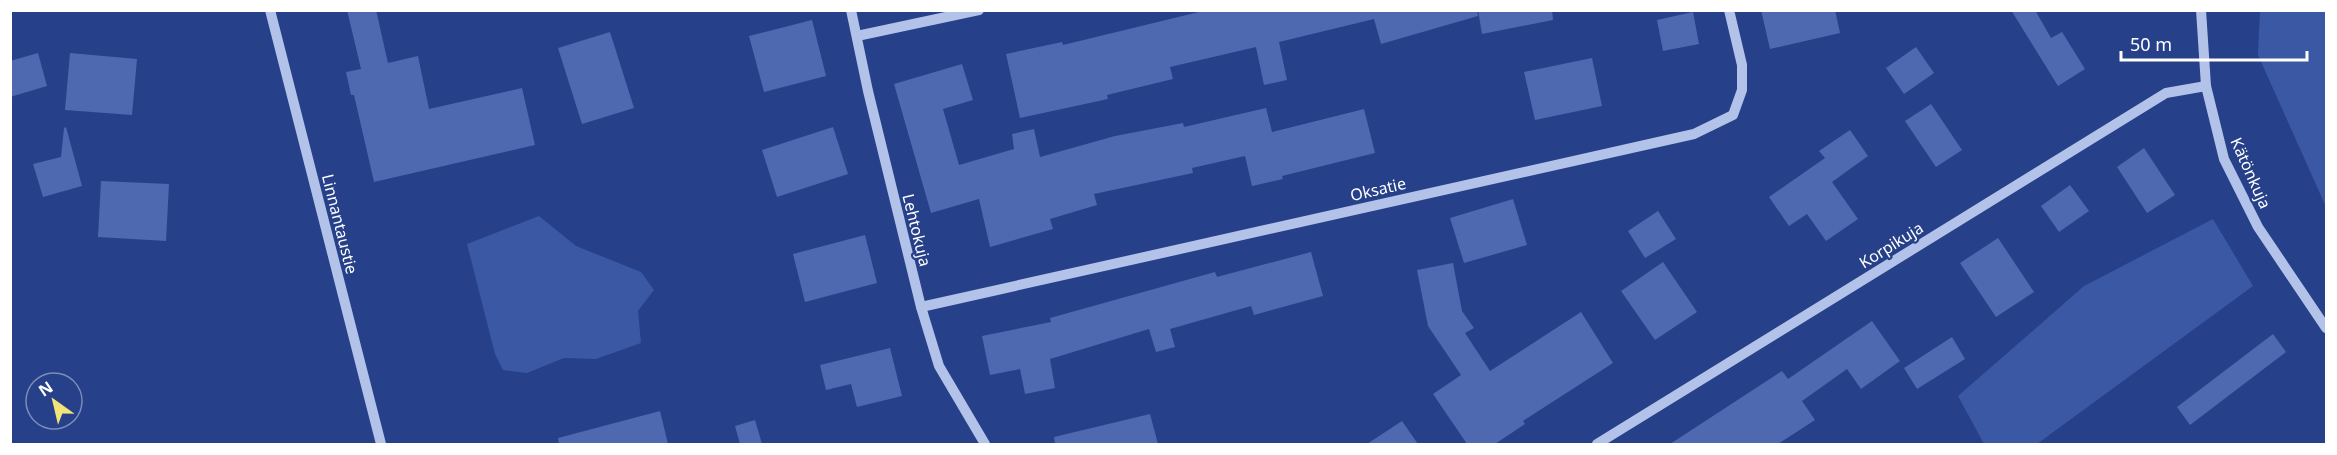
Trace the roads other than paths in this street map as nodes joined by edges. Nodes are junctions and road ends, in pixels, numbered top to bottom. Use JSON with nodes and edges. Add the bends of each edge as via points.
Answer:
{"nodes":[{"id":1,"x":270,"y":10,"type":"edge"},
{"id":2,"x":851,"y":10,"type":"edge"},
{"id":3,"x":979,"y":10,"type":"edge"},
{"id":4,"x":1729,"y":10,"type":"edge"},
{"id":5,"x":2201,"y":10,"type":"edge"},
{"id":6,"x":857,"y":36,"type":"junction"},
{"id":7,"x":2206,"y":86,"type":"junction"},
{"id":8,"x":921,"y":307,"type":"junction"},
{"id":9,"x":2326,"y":328,"type":"edge"},
{"id":10,"x":381,"y":444,"type":"edge"},
{"id":11,"x":985,"y":444,"type":"edge"},
{"id":12,"x":1597,"y":444,"type":"edge"}],
"edges":[{"from":1,"to":10,"type":"street","name":"Linnantaustie"},
{"from":2,"to":6,"type":"street","name":"Lehtokuja"},
{"from":3,"to":6,"type":"street"},
{"from":4,"to":8,"type":"street","name":"Oksatie","via":[[1742,65],[1742,90],[1733,115],[1694,134]]},
{"from":5,"to":7,"type":"street","name":"Kätönkuja"},
{"from":6,"to":8,"type":"street","name":"Lehtokuja"},
{"from":7,"to":9,"type":"street","name":"Kätönkuja","via":[[2224,159],[2259,227]]},
{"from":7,"to":12,"type":"street","name":"Korpikuja","via":[[2166,93]]},
{"from":8,"to":11,"type":"street","name":"Lehtokuja","via":[[939,366]]}]}
